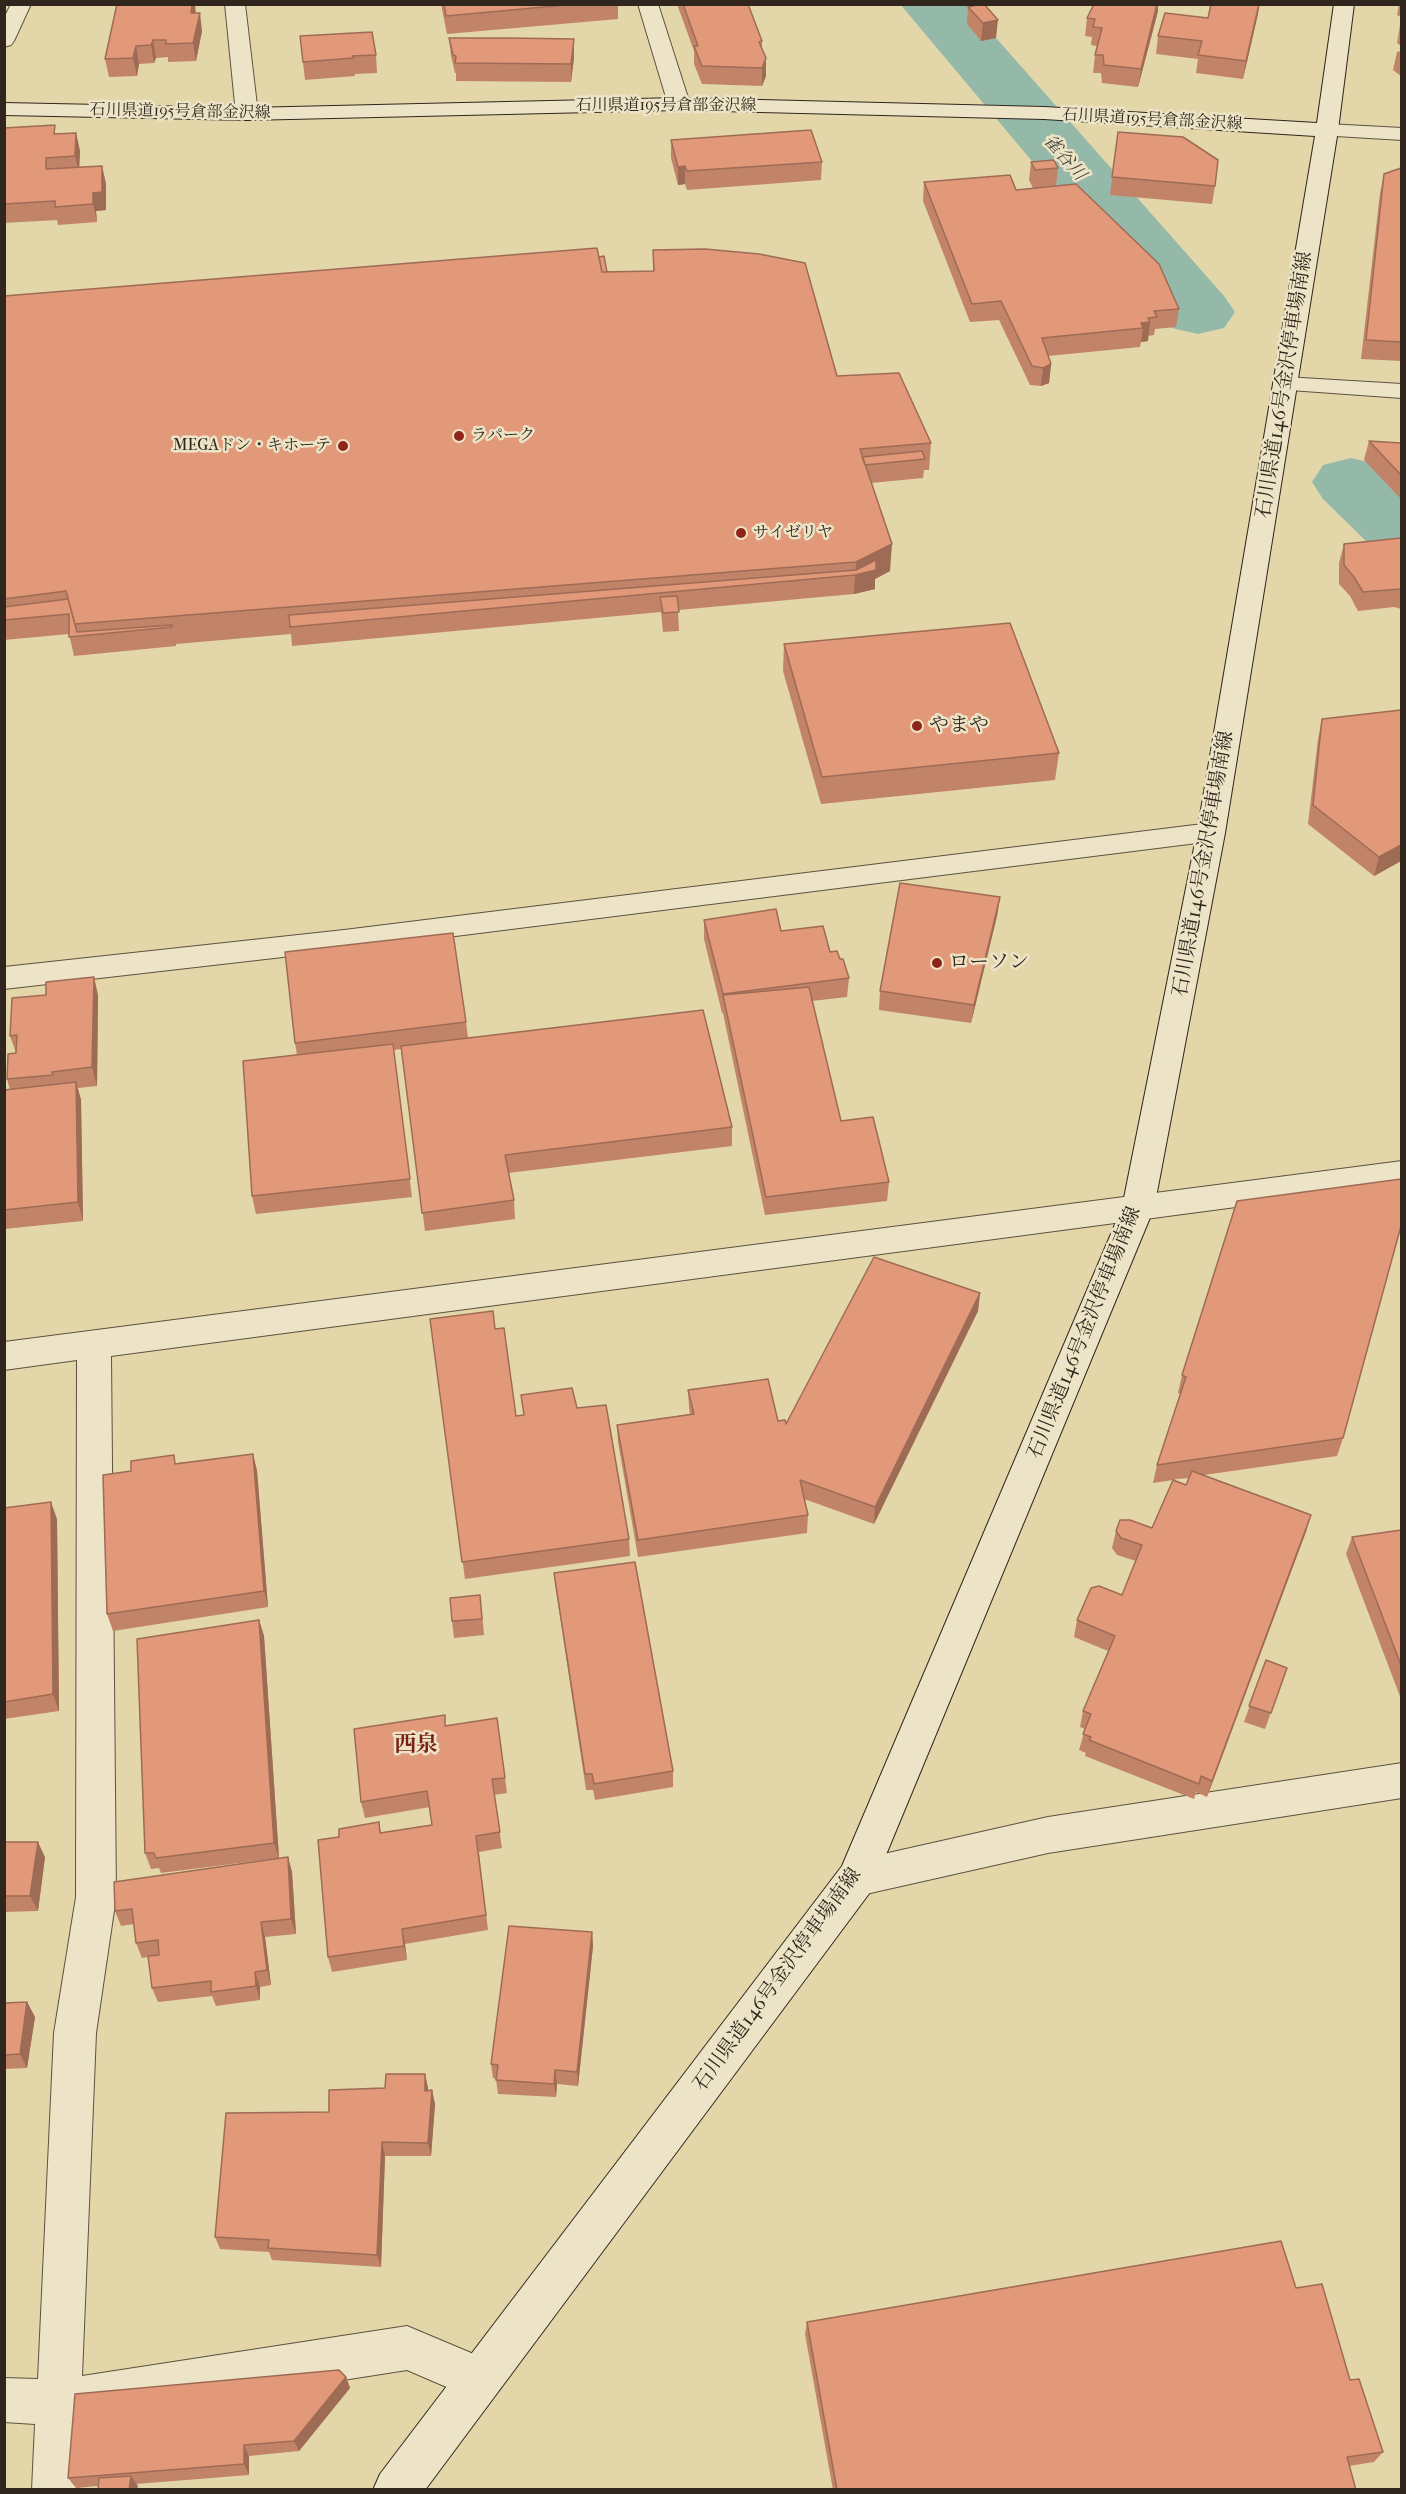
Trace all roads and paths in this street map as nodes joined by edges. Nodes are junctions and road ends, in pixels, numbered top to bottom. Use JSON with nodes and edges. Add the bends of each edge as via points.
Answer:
{"nodes":[{"id":1,"x":21,"y":4,"type":"edge"},
{"id":2,"x":235,"y":4,"type":"edge"},
{"id":3,"x":648,"y":4,"type":"edge"},
{"id":4,"x":1344,"y":4,"type":"edge"},
{"id":5,"x":4,"y":41,"type":"edge"},
{"id":6,"x":679,"y":104,"type":"junction"},
{"id":7,"x":4,"y":109,"type":"edge"},
{"id":8,"x":246,"y":114,"type":"junction"},
{"id":9,"x":1327,"y":130,"type":"junction"},
{"id":10,"x":1401,"y":134,"type":"edge"},
{"id":11,"x":1285,"y":384,"type":"junction"},
{"id":12,"x":1401,"y":391,"type":"edge"},
{"id":13,"x":1211,"y":833,"type":"junction"},
{"id":14,"x":4,"y":978,"type":"edge"},
{"id":15,"x":1401,"y":1173,"type":"edge"},
{"id":16,"x":1138,"y":1208,"type":"junction"},
{"id":17,"x":94,"y":1344,"type":"junction"},
{"id":18,"x":4,"y":1356,"type":"edge"},
{"id":19,"x":1401,"y":1780,"type":"edge"},
{"id":20,"x":857,"y":1878,"type":"junction"},
{"id":21,"x":479,"y":2379,"type":"junction"},
{"id":22,"x":4,"y":2400,"type":"edge"},
{"id":23,"x":59,"y":2402,"type":"junction"},
{"id":24,"x":55,"y":2490,"type":"edge"},
{"id":25,"x":396,"y":2490,"type":"edge"}],
"edges":[{"from":1,"to":5,"type":"main road"},
{"from":2,"to":8,"type":"main road"},
{"from":3,"to":6,"type":"main road"},
{"from":4,"to":9,"type":"main road","name":"石川県道146号金沢停車場南線"},
{"from":6,"to":8,"type":"main road","name":"石川県道195号倉部金沢線"},
{"from":6,"to":9,"type":"main road","name":"石川県道195号倉部金沢線","via":[[1044,113]]},
{"from":7,"to":8,"type":"main road","name":"石川県道195号倉部金沢線"},
{"from":9,"to":10,"type":"main road","name":"石川県道195号倉部金沢線"},
{"from":9,"to":11,"type":"main road","name":"石川県道146号金沢停車場南線"},
{"from":11,"to":12,"type":"main road"},
{"from":11,"to":13,"type":"main road","name":"石川県道146号金沢停車場南線"},
{"from":13,"to":14,"type":"main road"},
{"from":13,"to":16,"type":"main road","name":"石川県道146号金沢停車場南線"},
{"from":15,"to":16,"type":"main road"},
{"from":16,"to":17,"type":"main road"},
{"from":16,"to":20,"type":"main road","name":"石川県道146号金沢停車場南線"},
{"from":17,"to":18,"type":"main road"},
{"from":17,"to":23,"type":"main road","via":[[96,1897],[75,2033]]},
{"from":19,"to":20,"type":"main road","via":[[1048,1835]]},
{"from":20,"to":21,"type":"main road","name":"石川県道146号金沢停車場南線"},
{"from":21,"to":23,"type":"main road","via":[[407,2348]]},
{"from":21,"to":25,"type":"main road","name":"石川県道146号金沢停車場南線"},
{"from":22,"to":23,"type":"main road"},
{"from":23,"to":24,"type":"main road"}]}
